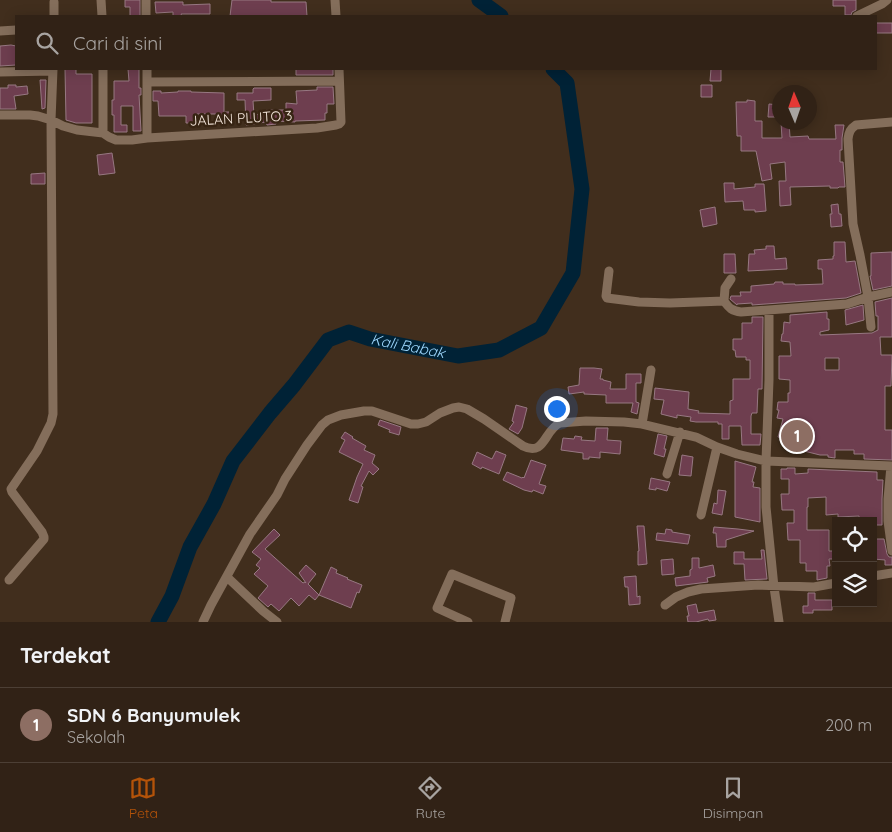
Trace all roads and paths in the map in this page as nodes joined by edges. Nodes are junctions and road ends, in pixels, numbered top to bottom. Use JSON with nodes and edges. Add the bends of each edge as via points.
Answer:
{"nodes":[{"id":1,"x":101,"y":0,"type":"edge"},
{"id":2,"x":146,"y":0,"type":"edge"},
{"id":3,"x":335,"y":0,"type":"edge"},
{"id":4,"x":887,"y":0,"type":"edge"},
{"id":5,"x":54,"y":2,"type":"dead end"},
{"id":6,"x":54,"y":15,"type":"edge"},
{"id":7,"x":102,"y":15,"type":"edge"},
{"id":8,"x":146,"y":15,"type":"edge"},
{"id":9,"x":336,"y":15,"type":"edge"},
{"id":10,"x":859,"y":15,"type":"edge"},
{"id":11,"x":15,"y":30,"type":"edge"},
{"id":12,"x":0,"y":31,"type":"edge"},
{"id":13,"x":53,"y":70,"type":"edge"},
{"id":14,"x":102,"y":70,"type":"edge"},
{"id":15,"x":147,"y":70,"type":"edge"},
{"id":16,"x":339,"y":70,"type":"edge"},
{"id":17,"x":0,"y":72,"type":"edge"},
{"id":18,"x":340,"y":81,"type":"junction"},
{"id":19,"x":147,"y":82,"type":"junction"},
{"id":20,"x":0,"y":115,"type":"edge"},
{"id":21,"x":51,"y":120,"type":"junction"},
{"id":22,"x":892,"y":122,"type":"edge"},
{"id":23,"x":104,"y":133,"type":"junction"},
{"id":24,"x":147,"y":138,"type":"junction"},
{"id":25,"x":610,"y":271,"type":"dead end"},
{"id":26,"x":730,"y":278,"type":"dead end"},
{"id":27,"x":892,"y":292,"type":"edge"},
{"id":28,"x":868,"y":297,"type":"junction"},
{"id":29,"x":724,"y":301,"type":"junction"},
{"id":30,"x":769,"y":310,"type":"junction"},
{"id":31,"x":871,"y":327,"type":"dead end"},
{"id":32,"x":651,"y":370,"type":"dead end"},
{"id":33,"x":642,"y":424,"type":"junction"},
{"id":34,"x":680,"y":432,"type":"junction"},
{"id":35,"x":717,"y":447,"type":"junction"},
{"id":36,"x":766,"y":461,"type":"junction"},
{"id":37,"x":892,"y":466,"type":"edge"},
{"id":38,"x":668,"y":474,"type":"dead end"},
{"id":39,"x":701,"y":515,"type":"dead end"},
{"id":40,"x":892,"y":551,"type":"edge"},
{"id":41,"x":892,"y":573,"type":"edge"},
{"id":42,"x":877,"y":575,"type":"edge"},
{"id":43,"x":227,"y":577,"type":"junction"},
{"id":44,"x":9,"y":580,"type":"dead end"},
{"id":45,"x":832,"y":584,"type":"edge"},
{"id":46,"x":774,"y":588,"type":"junction"},
{"id":47,"x":665,"y":605,"type":"dead end"},
{"id":48,"x":203,"y":622,"type":"edge"},
{"id":49,"x":277,"y":622,"type":"edge"},
{"id":50,"x":468,"y":622,"type":"edge"},
{"id":51,"x":505,"y":622,"type":"edge"},
{"id":52,"x":779,"y":622,"type":"edge"}],
"edges":[{"from":1,"to":7,"type":"street"},
{"from":2,"to":8,"type":"street"},
{"from":3,"to":9,"type":"street"},
{"from":4,"to":10,"type":"street"},
{"from":5,"to":6,"type":"street"},
{"from":11,"to":12,"type":"street"},
{"from":13,"to":17,"type":"street"},
{"from":13,"to":21,"type":"street"},
{"from":14,"to":23,"type":"street"},
{"from":15,"to":19,"type":"street"},
{"from":16,"to":18,"type":"street"},
{"from":18,"to":19,"type":"street"},
{"from":18,"to":24,"type":"street","name":"JALAN PLUTO 3","via":[[341,122],[336,125]]},
{"from":19,"to":24,"type":"street"},
{"from":20,"to":21,"type":"street","name":"JALAN PLUTO 3","via":[[30,115]]},
{"from":21,"to":23,"type":"street","name":"JALAN PLUTO 3","via":[[70,128]]},
{"from":21,"to":44,"type":"street","via":[[53,414],[37,451],[11,489],[44,539]]},
{"from":22,"to":28,"type":"street","via":[[856,125],[849,131],[853,224]]},
{"from":23,"to":24,"type":"street","name":"JALAN PLUTO 3","via":[[116,140]]},
{"from":25,"to":29,"type":"street","via":[[607,298],[670,303]]},
{"from":26,"to":29,"type":"street"},
{"from":27,"to":28,"type":"street"},
{"from":28,"to":30,"type":"street","via":[[834,306]]},
{"from":28,"to":31,"type":"street"},
{"from":29,"to":30,"type":"street","via":[[736,311]]},
{"from":30,"to":36,"type":"street"},
{"from":32,"to":33,"type":"street"},
{"from":33,"to":34,"type":"street"},
{"from":33,"to":43,"type":"street","via":[[560,423],[534,450],[459,407],[418,424],[372,411],[341,415],[328,420],[315,433],[250,534]]},
{"from":34,"to":35,"type":"street"},
{"from":34,"to":38,"type":"street"},
{"from":35,"to":36,"type":"street"},
{"from":35,"to":39,"type":"street"},
{"from":36,"to":37,"type":"street"},
{"from":36,"to":46,"type":"street","via":[[766,507]]},
{"from":37,"to":40,"type":"street","via":[[888,521]]},
{"from":41,"to":42,"type":"street"},
{"from":43,"to":48,"type":"street"},
{"from":43,"to":49,"type":"street"},
{"from":45,"to":46,"type":"street"},
{"from":46,"to":47,"type":"street","via":[[701,589],[676,597]]},
{"from":46,"to":52,"type":"street"},
{"from":50,"to":51,"type":"street","via":[[437,608],[452,574],[511,598]]}]}
